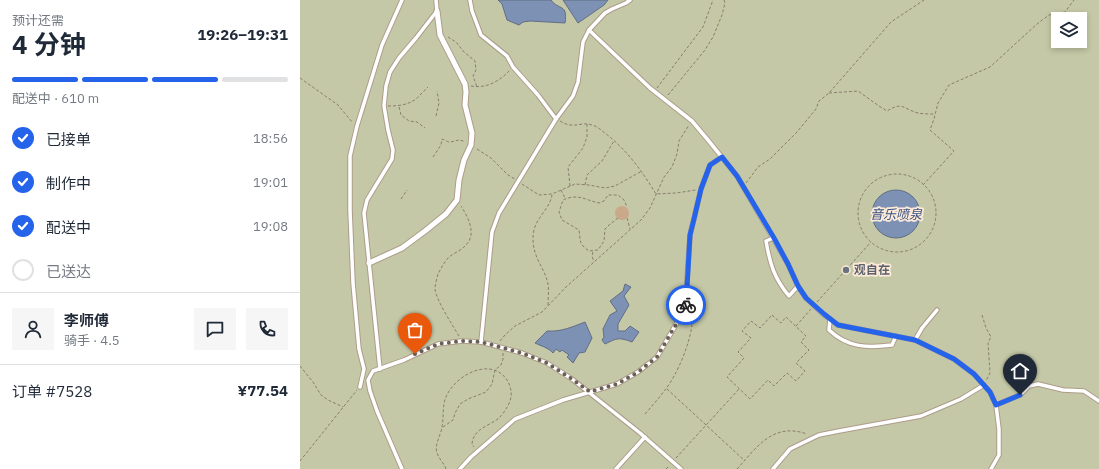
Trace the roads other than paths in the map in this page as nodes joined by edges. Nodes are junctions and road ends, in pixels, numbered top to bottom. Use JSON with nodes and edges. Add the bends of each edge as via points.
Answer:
{"nodes":[{"id":1,"x":402,"y":0,"type":"edge"},
{"id":2,"x":436,"y":0,"type":"edge"},
{"id":3,"x":470,"y":0,"type":"edge"},
{"id":4,"x":630,"y":0,"type":"edge"},
{"id":5,"x":436,"y":11,"type":"junction"},
{"id":6,"x":589,"y":30,"type":"junction"},
{"id":7,"x":556,"y":119,"type":"junction"},
{"id":8,"x":722,"y":157,"type":"junction"},
{"id":9,"x":774,"y":238,"type":"junction"},
{"id":10,"x":369,"y":262,"type":"junction"},
{"id":11,"x":798,"y":286,"type":"junction"},
{"id":12,"x":937,"y":310,"type":"dead end"},
{"id":13,"x":830,"y":320,"type":"junction"},
{"id":14,"x":896,"y":336,"type":"junction"},
{"id":15,"x":915,"y":340,"type":"junction"},
{"id":16,"x":481,"y":342,"type":"junction"},
{"id":17,"x":380,"y":368,"type":"junction"},
{"id":18,"x":984,"y":385,"type":"junction"},
{"id":19,"x":360,"y":387,"type":"road end"},
{"id":20,"x":590,"y":392,"type":"junction"},
{"id":21,"x":1099,"y":401,"type":"edge"},
{"id":22,"x":996,"y":405,"type":"junction"},
{"id":23,"x":645,"y":437,"type":"junction"},
{"id":24,"x":402,"y":469,"type":"edge"},
{"id":25,"x":460,"y":469,"type":"edge"},
{"id":26,"x":616,"y":469,"type":"edge"},
{"id":27,"x":681,"y":469,"type":"edge"},
{"id":28,"x":772,"y":469,"type":"edge"},
{"id":29,"x":991,"y":469,"type":"edge"}],
"edges":[{"from":1,"to":19,"type":"lane","via":[[382,45],[350,156],[352,283],[359,349],[364,368]]},
{"from":2,"to":5,"type":"lane"},
{"from":3,"to":7,"type":"lane","via":[[481,35],[507,56],[513,67]]},
{"from":4,"to":6,"type":"lane","via":[[605,13]]},
{"from":5,"to":10,"type":"lane","via":[[399,58],[390,72],[386,86],[384,106],[394,150],[392,159],[367,200],[364,213]]},
{"from":5,"to":10,"type":"street","via":[[440,35],[465,84],[465,105],[472,133],[471,146],[459,180],[457,200],[446,214],[402,248]]},
{"from":6,"to":7,"type":"lane","via":[[583,42],[578,82],[573,96]]},
{"from":6,"to":8,"type":"lane","via":[[655,92],[692,121]]},
{"from":7,"to":16,"type":"lane","via":[[499,213],[492,232]]},
{"from":8,"to":9,"type":"lane","via":[[737,176]]},
{"from":8,"to":20,"type":"lane","via":[[710,165],[701,189],[690,235],[683,314],[657,357],[617,384]]},
{"from":9,"to":11,"type":"lane"},
{"from":9,"to":11,"type":"lane","via":[[766,241],[772,269],[789,296]]},
{"from":10,"to":17,"type":"lane"},
{"from":11,"to":13,"type":"lane","via":[[806,298]]},
{"from":12,"to":15,"type":"lane"},
{"from":13,"to":14,"type":"lane","via":[[838,325]]},
{"from":13,"to":14,"type":"lane","via":[[829,330],[837,338],[855,345],[892,345]]},
{"from":14,"to":15,"type":"lane"},
{"from":15,"to":18,"type":"lane","via":[[954,359]]},
{"from":16,"to":17,"type":"lane","via":[[438,344]]},
{"from":16,"to":20,"type":"lane","via":[[547,363]]},
{"from":17,"to":24,"type":"lane","via":[[373,371],[368,380],[370,391]]},
{"from":18,"to":22,"type":"lane"},
{"from":18,"to":28,"type":"lane","via":[[921,416],[819,435],[790,450]]},
{"from":20,"to":23,"type":"lane"},
{"from":20,"to":25,"type":"lane","via":[[515,419]]},
{"from":21,"to":22,"type":"lane","via":[[1084,391],[1063,390],[1038,384],[1029,386],[1020,395]]},
{"from":22,"to":29,"type":"lane","via":[[999,455]]},
{"from":23,"to":26,"type":"lane"},
{"from":23,"to":27,"type":"lane"}]}
